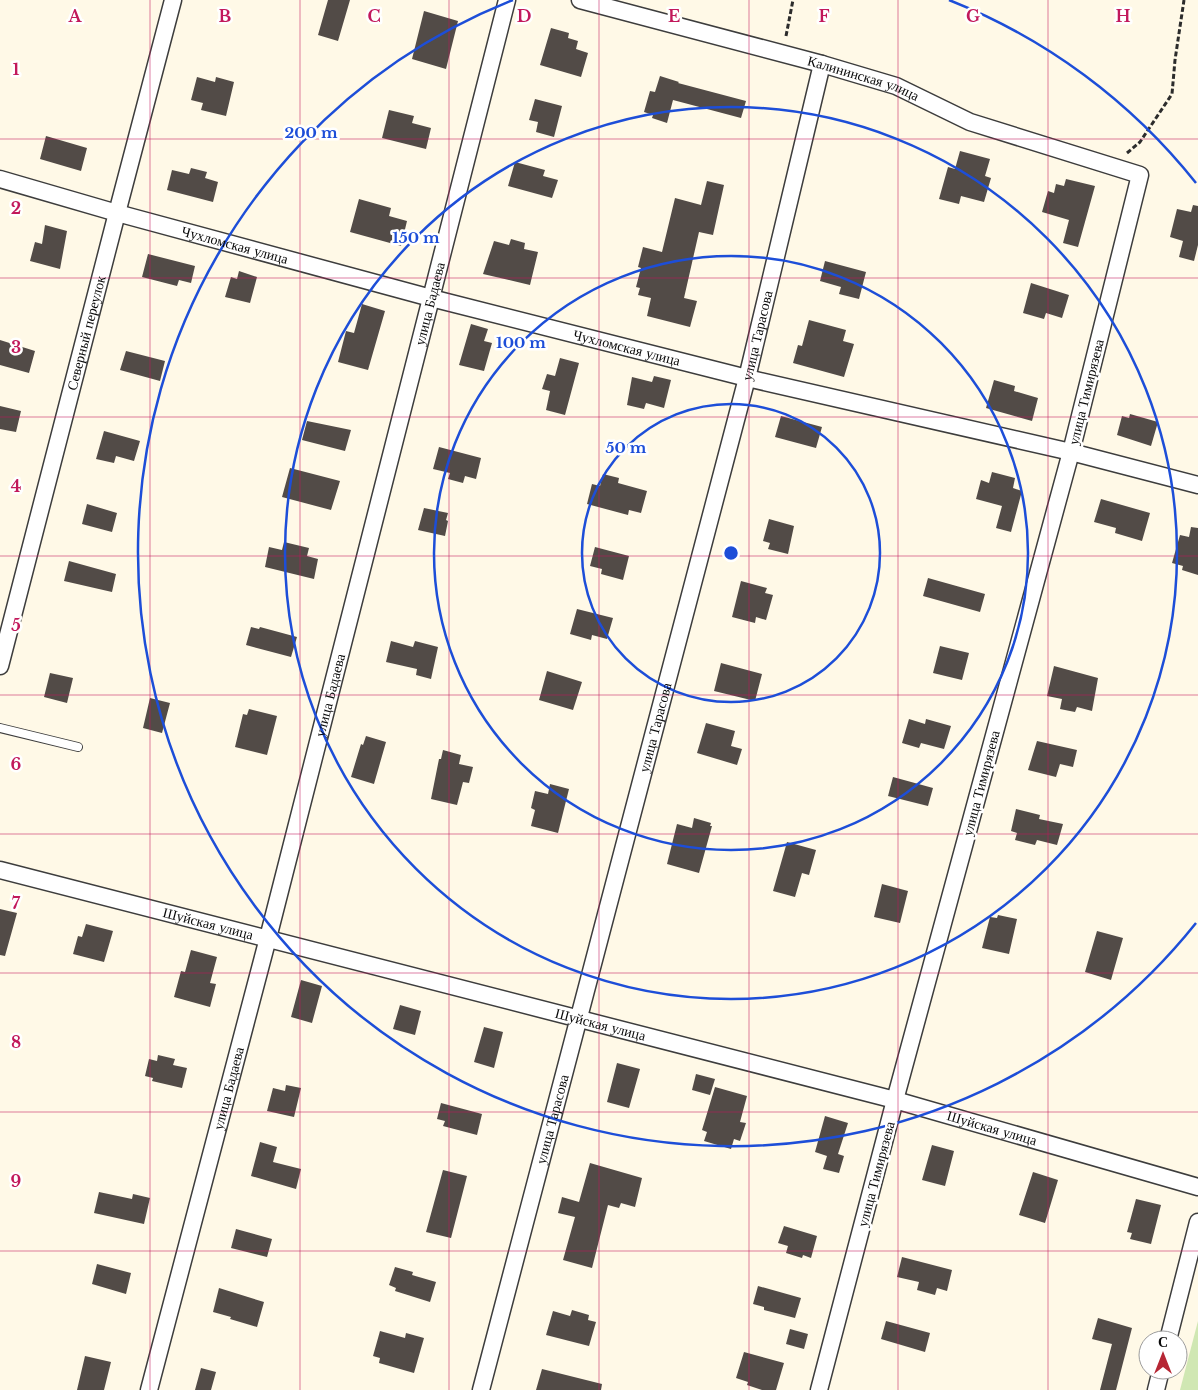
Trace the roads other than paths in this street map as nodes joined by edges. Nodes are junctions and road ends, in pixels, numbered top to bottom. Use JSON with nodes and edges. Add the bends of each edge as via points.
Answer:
{"nodes":[{"id":1,"x":173,"y":0,"type":"edge"},
{"id":2,"x":507,"y":0,"type":"edge"},
{"id":3,"x":580,"y":0,"type":"edge"},
{"id":4,"x":822,"y":64,"type":"junction"},
{"id":5,"x":1140,"y":175,"type":"joint"},
{"id":6,"x":0,"y":179,"type":"edge"},
{"id":7,"x":117,"y":212,"type":"junction"},
{"id":8,"x":431,"y":298,"type":"junction"},
{"id":9,"x":747,"y":378,"type":"junction"},
{"id":10,"x":1071,"y":452,"type":"junction"},
{"id":11,"x":1198,"y":485,"type":"edge"},
{"id":12,"x":0,"y":666,"type":"edge"},
{"id":13,"x":0,"y":728,"type":"edge"},
{"id":14,"x":78,"y":747,"type":"dead end"},
{"id":15,"x":0,"y":870,"type":"edge"},
{"id":16,"x":268,"y":938,"type":"junction"},
{"id":17,"x":578,"y":1017,"type":"junction"},
{"id":18,"x":895,"y":1100,"type":"junction"},
{"id":19,"x":1198,"y":1187,"type":"edge"},
{"id":20,"x":1198,"y":1222,"type":"edge"},
{"id":21,"x":1171,"y":1330,"type":"edge"},
{"id":22,"x":149,"y":1390,"type":"edge"},
{"id":23,"x":481,"y":1390,"type":"edge"},
{"id":24,"x":819,"y":1390,"type":"edge"}],
"edges":[{"from":1,"to":7,"type":"street","name":"Северный переулок"},
{"from":2,"to":8,"type":"street","name":"улица Бадаева"},
{"from":3,"to":4,"type":"street","name":"Калининская улица"},
{"from":4,"to":5,"type":"street","name":"Калининская улица","via":[[896,86],[970,122]]},
{"from":4,"to":9,"type":"street","name":"улица Тарасова"},
{"from":5,"to":10,"type":"street","name":"улица Тимирязева"},
{"from":6,"to":7,"type":"street","name":"Чухломская улица"},
{"from":7,"to":8,"type":"street","name":"Чухломская улица"},
{"from":7,"to":12,"type":"street","name":"Северный переулок"},
{"from":8,"to":9,"type":"street","name":"Чухломская улица"},
{"from":8,"to":16,"type":"street","name":"улица Бадаева"},
{"from":9,"to":10,"type":"street","name":"Чухломская улица"},
{"from":9,"to":17,"type":"street","name":"улица Тарасова"},
{"from":10,"to":11,"type":"street","name":"Чухломская улица"},
{"from":10,"to":18,"type":"street","name":"улица Тимирязева"},
{"from":13,"to":14,"type":"lane"},
{"from":15,"to":16,"type":"street","name":"Шуйская улица"},
{"from":16,"to":17,"type":"street","name":"Шуйская улица"},
{"from":16,"to":22,"type":"street","name":"улица Бадаева"},
{"from":17,"to":18,"type":"street","name":"Шуйская улица"},
{"from":17,"to":23,"type":"street","name":"улица Тарасова"},
{"from":18,"to":19,"type":"street","name":"Шуйская улица"},
{"from":18,"to":24,"type":"street","name":"улица Тимирязева"},
{"from":20,"to":21,"type":"street"}]}
